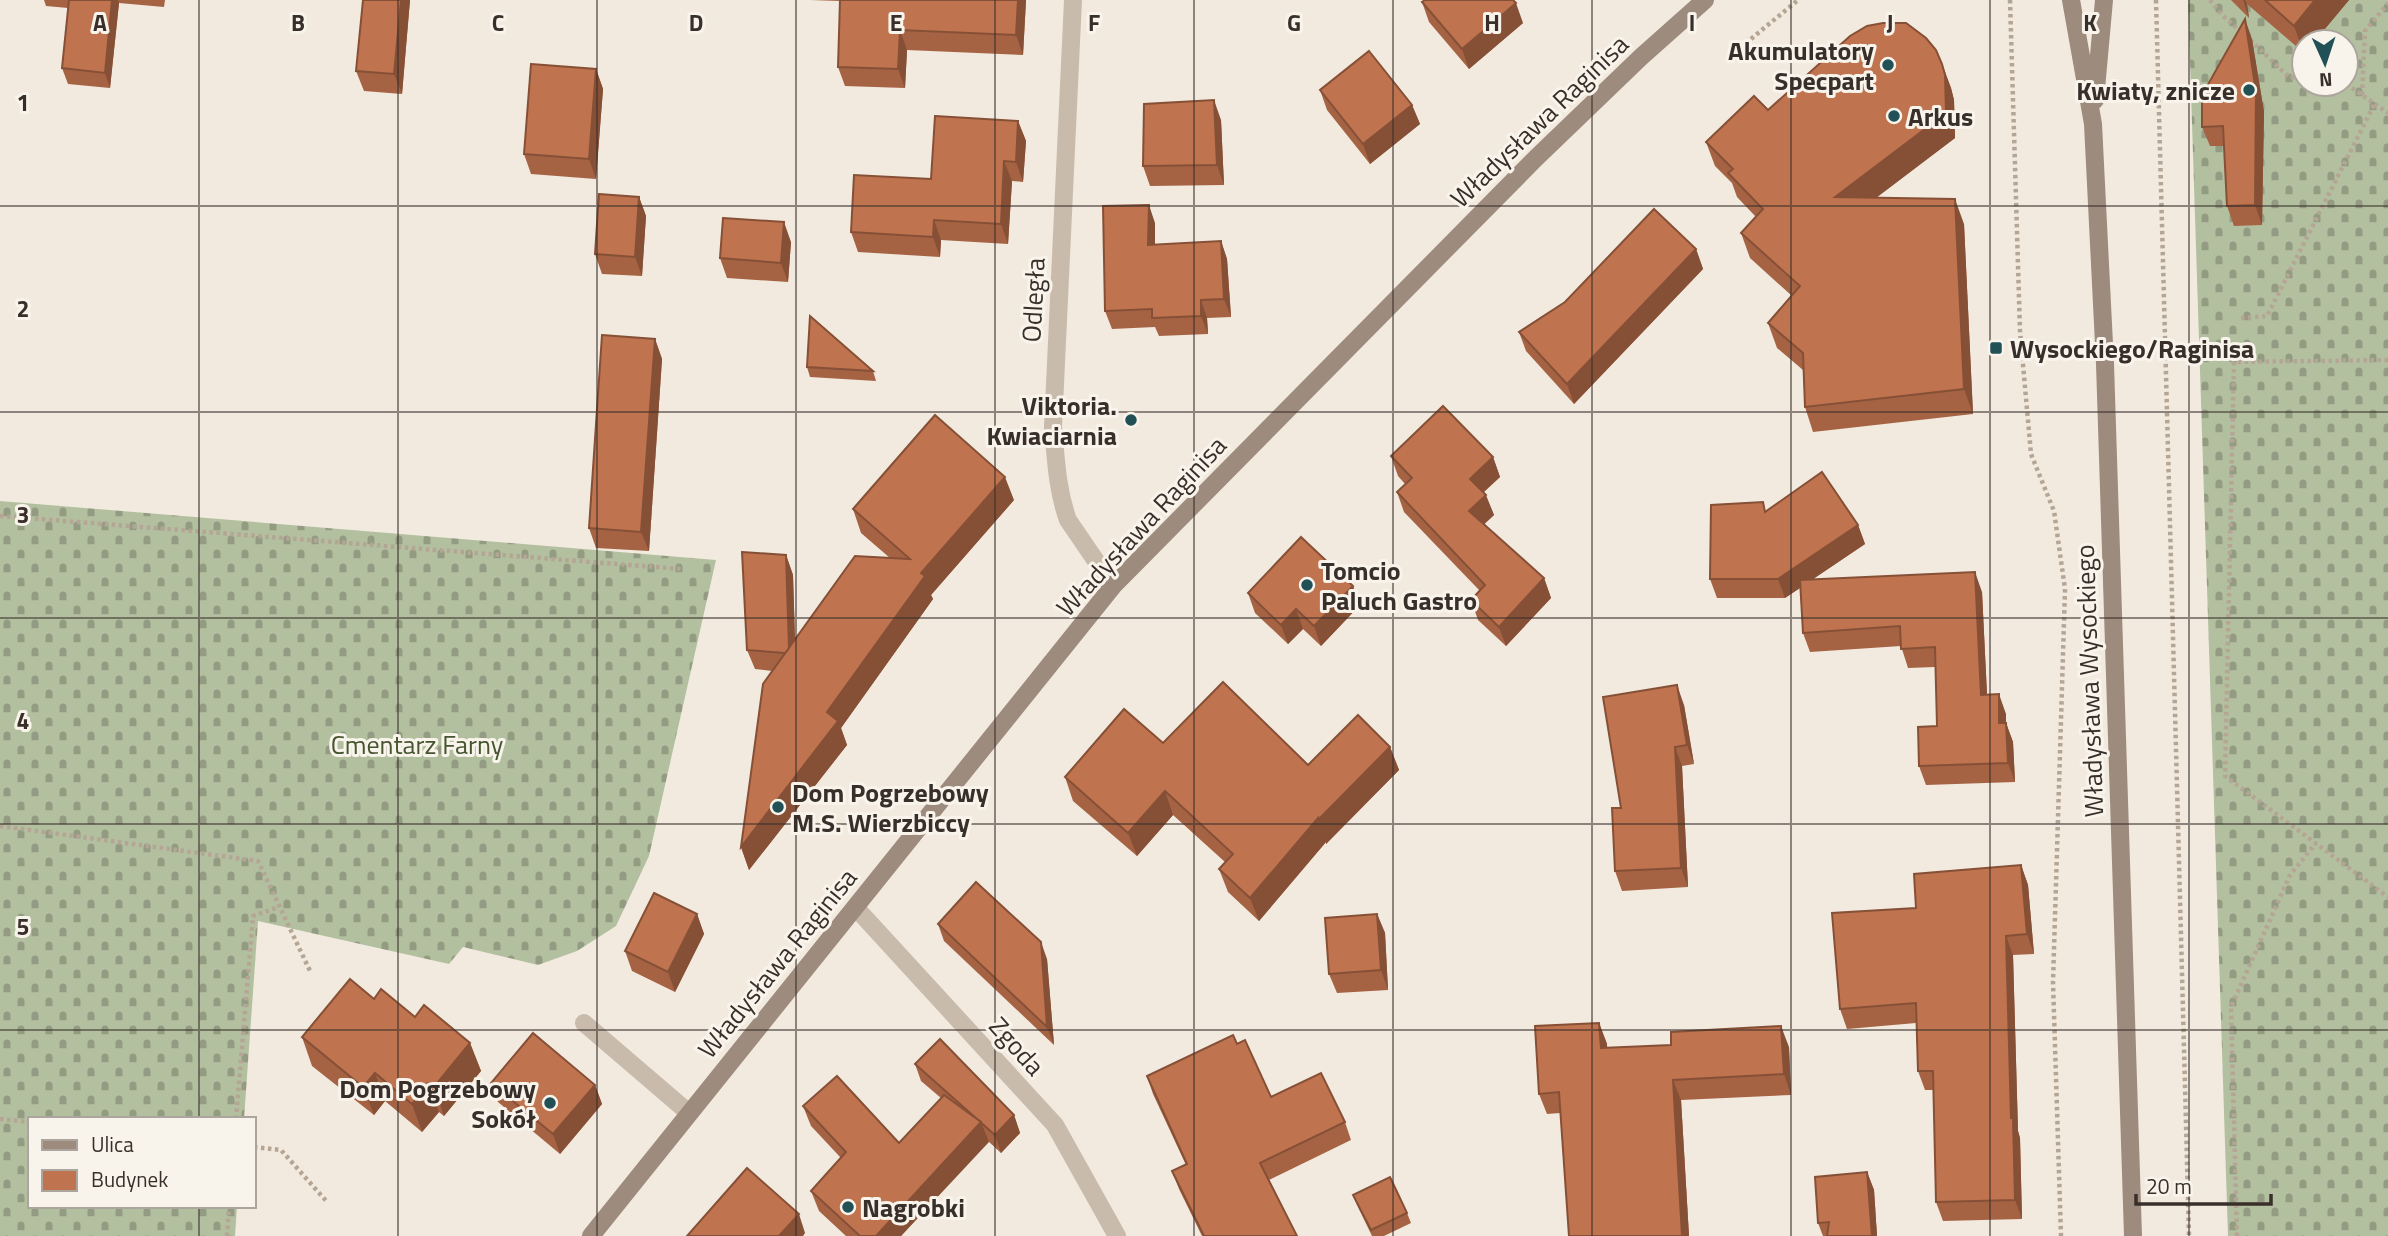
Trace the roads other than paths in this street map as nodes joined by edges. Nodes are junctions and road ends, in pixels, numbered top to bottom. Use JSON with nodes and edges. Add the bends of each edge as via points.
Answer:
{"nodes":[{"id":1,"x":1073,"y":0,"type":"edge"},
{"id":2,"x":1704,"y":0,"type":"edge"},
{"id":3,"x":2071,"y":0,"type":"edge"},
{"id":4,"x":2104,"y":0,"type":"edge"},
{"id":5,"x":2093,"y":124,"type":"junction"},
{"id":6,"x":1113,"y":586,"type":"junction"},
{"id":7,"x":856,"y":908,"type":"junction"},
{"id":8,"x":584,"y":1023,"type":"dead end"},
{"id":9,"x":689,"y":1113,"type":"junction"},
{"id":10,"x":591,"y":1236,"type":"edge"},
{"id":11,"x":1117,"y":1236,"type":"edge"},
{"id":12,"x":2133,"y":1236,"type":"edge"}],
"edges":[{"from":1,"to":6,"type":"street","name":"Odległa","via":[[1053,427],[1059,494],[1068,520]]},
{"from":2,"to":6,"type":"street","name":"Władysława Raginisa","via":[[1536,158]]},
{"from":3,"to":5,"type":"street","name":"Władysława Wysockiego"},
{"from":4,"to":5,"type":"street","name":"Władysława Wysockiego"},
{"from":5,"to":12,"type":"street","name":"Władysława Wysockiego"},
{"from":6,"to":7,"type":"street","name":"Władysława Raginisa"},
{"from":7,"to":9,"type":"street","name":"Władysława Raginisa"},
{"from":7,"to":11,"type":"street","name":"Zgoda","via":[[1055,1125]]},
{"from":8,"to":9,"type":"street"},
{"from":9,"to":10,"type":"street","name":"Władysława Raginisa"}]}
